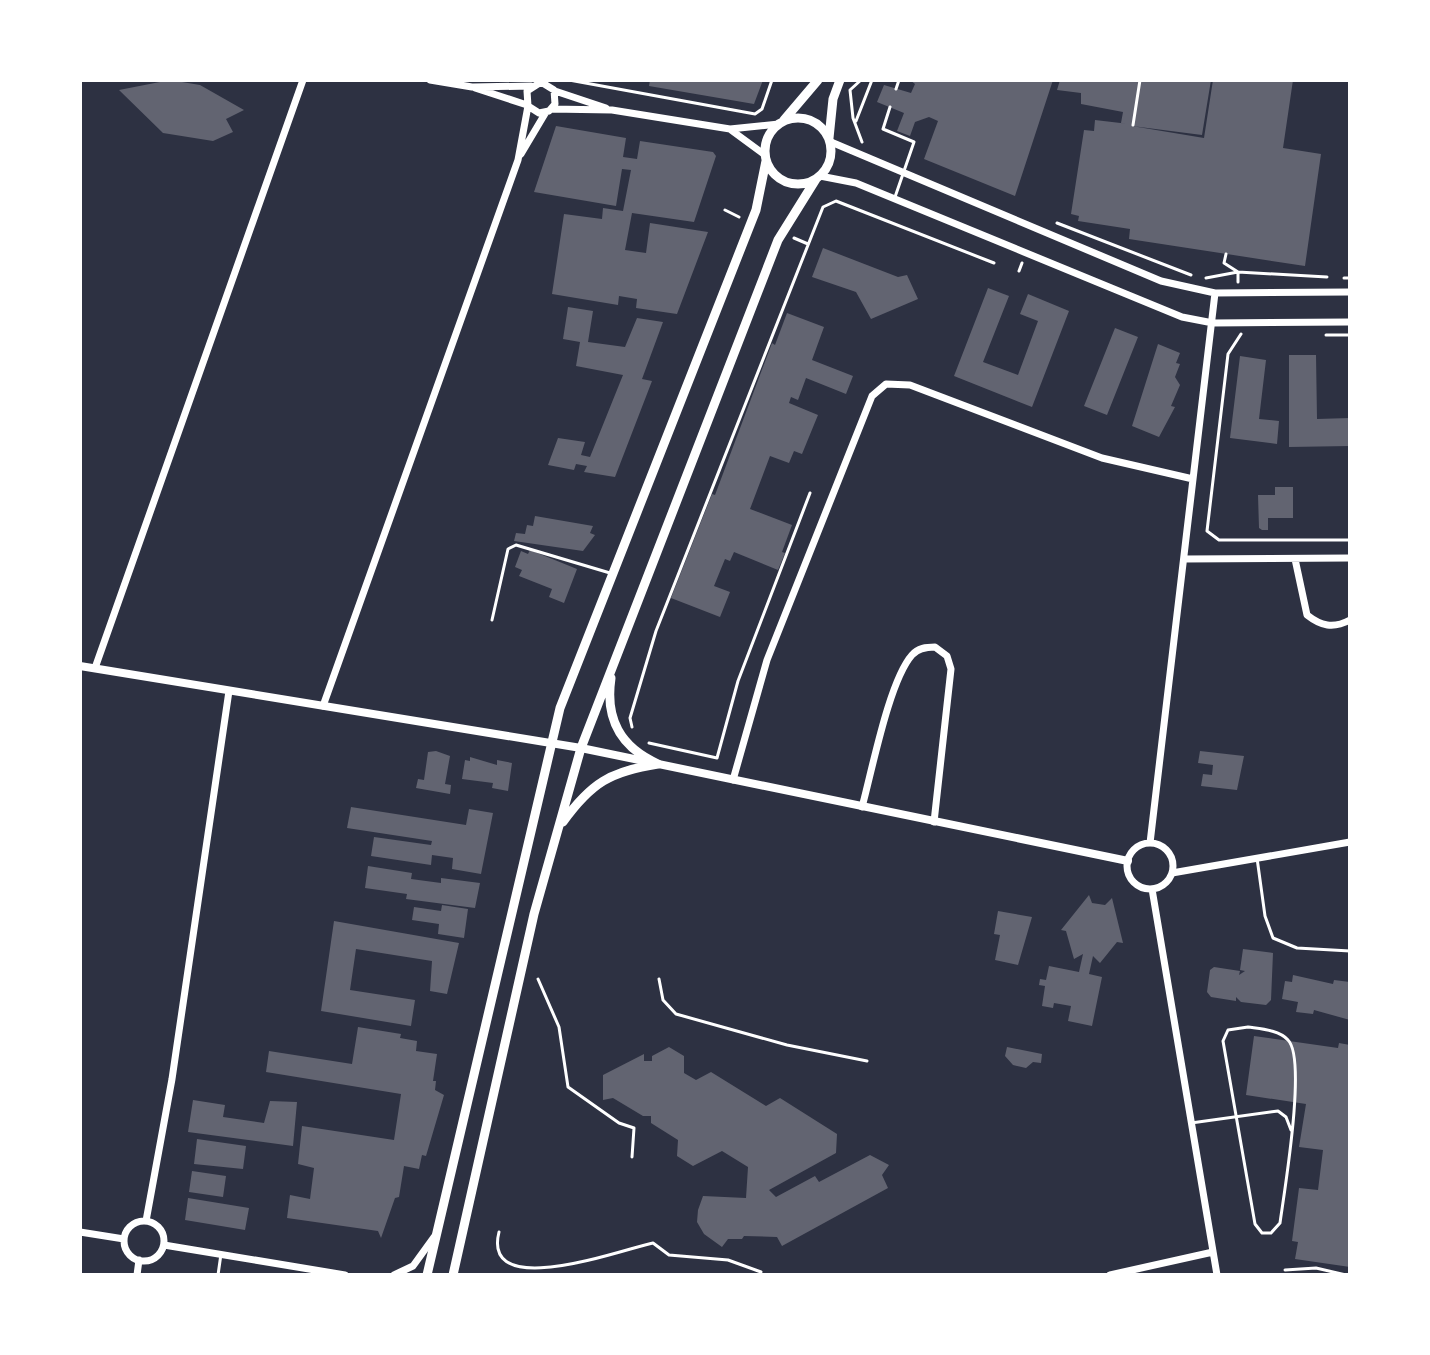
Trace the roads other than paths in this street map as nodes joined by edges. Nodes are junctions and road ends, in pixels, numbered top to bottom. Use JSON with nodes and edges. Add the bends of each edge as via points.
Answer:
{"nodes":[{"id":1,"x":303,"y":80,"type":"edge"},
{"id":2,"x":430,"y":80,"type":"edge"},
{"id":3,"x":557,"y":80,"type":"edge"},
{"id":4,"x":818,"y":80,"type":"edge"},
{"id":5,"x":840,"y":80,"type":"edge"},
{"id":6,"x":899,"y":80,"type":"edge"},
{"id":7,"x":534,"y":83,"type":"edge"},
{"id":8,"x":472,"y":87,"type":"junction"},
{"id":9,"x":896,"y":89,"type":"dead end"},
{"id":10,"x":555,"y":90,"type":"junction"},
{"id":11,"x":527,"y":106,"type":"junction"},
{"id":12,"x":890,"y":107,"type":"dead end"},
{"id":13,"x":612,"y":110,"type":"junction"},
{"id":14,"x":548,"y":111,"type":"junction"},
{"id":15,"x":780,"y":123,"type":"junction"},
{"id":16,"x":730,"y":129,"type":"junction"},
{"id":17,"x":830,"y":140,"type":"junction"},
{"id":18,"x":766,"y":158,"type":"junction"},
{"id":19,"x":518,"y":160,"type":"junction"},
{"id":20,"x":903,"y":174,"type":"junction"},
{"id":21,"x":818,"y":178,"type":"junction"},
{"id":22,"x":894,"y":200,"type":"junction"},
{"id":23,"x":1350,"y":292,"type":"edge"},
{"id":24,"x":1215,"y":293,"type":"junction"},
{"id":25,"x":1350,"y":322,"type":"edge"},
{"id":26,"x":1213,"y":323,"type":"junction"},
{"id":27,"x":1193,"y":479,"type":"junction"},
{"id":28,"x":1350,"y":558,"type":"edge"},
{"id":29,"x":1184,"y":559,"type":"junction"},
{"id":30,"x":1295,"y":559,"type":"junction"},
{"id":31,"x":611,"y":573,"type":"junction"},
{"id":32,"x":492,"y":620,"type":"dead end"},
{"id":33,"x":1350,"y":620,"type":"edge"},
{"id":34,"x":613,"y":664,"type":"junction"},
{"id":35,"x":80,"y":666,"type":"edge"},
{"id":36,"x":95,"y":668,"type":"junction"},
{"id":37,"x":229,"y":691,"type":"junction"},
{"id":38,"x":323,"y":706,"type":"junction"},
{"id":39,"x":551,"y":744,"type":"junction"},
{"id":40,"x":581,"y":748,"type":"junction"},
{"id":41,"x":658,"y":764,"type":"junction"},
{"id":42,"x":733,"y":780,"type":"junction"},
{"id":43,"x":862,"y":807,"type":"junction"},
{"id":44,"x":934,"y":822,"type":"junction"},
{"id":45,"x":558,"y":828,"type":"junction"},
{"id":46,"x":1350,"y":842,"type":"edge"},
{"id":47,"x":1150,"y":843,"type":"junction"},
{"id":48,"x":1257,"y":858,"type":"junction"},
{"id":49,"x":1128,"y":861,"type":"junction"},
{"id":50,"x":1172,"y":873,"type":"junction"},
{"id":51,"x":1152,"y":889,"type":"junction"},
{"id":52,"x":1350,"y":951,"type":"edge"},
{"id":53,"x":659,"y":979,"type":"dead end"},
{"id":54,"x":867,"y":1061,"type":"dead end"},
{"id":55,"x":1235,"y":1115,"type":"junction"},
{"id":56,"x":1191,"y":1123,"type":"junction"},
{"id":57,"x":1292,"y":1135,"type":"junction"},
{"id":58,"x":146,"y":1221,"type":"junction"},
{"id":59,"x":437,"y":1230,"type":"junction"},
{"id":60,"x":80,"y":1232,"type":"edge"},
{"id":61,"x":124,"y":1239,"type":"junction"},
{"id":62,"x":164,"y":1245,"type":"junction"},
{"id":63,"x":1213,"y":1252,"type":"junction"},
{"id":64,"x":221,"y":1254,"type":"junction"},
{"id":65,"x":139,"y":1260,"type":"junction"},
{"id":66,"x":1285,"y":1270,"type":"dead end"},
{"id":67,"x":1142,"y":1272,"type":"edge"},
{"id":68,"x":137,"y":1275,"type":"edge"},
{"id":69,"x":218,"y":1275,"type":"edge"},
{"id":70,"x":345,"y":1275,"type":"edge"},
{"id":71,"x":394,"y":1275,"type":"edge"},
{"id":72,"x":427,"y":1275,"type":"edge"},
{"id":73,"x":453,"y":1275,"type":"edge"},
{"id":74,"x":1110,"y":1275,"type":"edge"},
{"id":75,"x":1217,"y":1275,"type":"edge"},
{"id":76,"x":1346,"y":1275,"type":"edge"}],
"edges":[{"from":1,"to":36,"type":"street"},
{"from":2,"to":8,"type":"street"},
{"from":3,"to":10,"type":"street"},
{"from":4,"to":15,"type":"main road"},
{"from":5,"to":17,"type":"main road"},
{"from":6,"to":9,"type":"lane"},
{"from":7,"to":8,"type":"street"},
{"from":7,"to":10,"type":"street","via":[[547,83]]},
{"from":7,"to":11,"type":"street","via":[[525,97]]},
{"from":8,"to":11,"type":"street"},
{"from":10,"to":13,"type":"street"},
{"from":10,"to":14,"type":"street","via":[[556,100]]},
{"from":11,"to":14,"type":"street"},
{"from":11,"to":19,"type":"street"},
{"from":12,"to":20,"type":"lane","via":[[883,129],[914,142]]},
{"from":13,"to":14,"type":"street"},
{"from":13,"to":16,"type":"street"},
{"from":14,"to":19,"type":"street"},
{"from":15,"to":16,"type":"street"},
{"from":15,"to":17,"type":"main road","via":[[792,118],[814,122]]},
{"from":15,"to":18,"type":"main road","via":[[768,138]]},
{"from":16,"to":18,"type":"street"},
{"from":17,"to":20,"type":"street"},
{"from":17,"to":21,"type":"main road","via":[[830,161]]},
{"from":18,"to":21,"type":"main road","via":[[787,182]]},
{"from":18,"to":31,"type":"main road","via":[[756,210]]},
{"from":19,"to":38,"type":"street"},
{"from":20,"to":22,"type":"lane"},
{"from":20,"to":24,"type":"street","via":[[1161,281]]},
{"from":21,"to":22,"type":"street","via":[[856,183]]},
{"from":21,"to":34,"type":"main road","via":[[778,240]]},
{"from":22,"to":26,"type":"street","via":[[1182,317]]},
{"from":23,"to":24,"type":"street"},
{"from":24,"to":26,"type":"street"},
{"from":25,"to":26,"type":"street"},
{"from":26,"to":27,"type":"street"},
{"from":27,"to":29,"type":"street"},
{"from":27,"to":42,"type":"street","via":[[1127,466],[910,385],[886,384],[872,396],[779,627]]},
{"from":28,"to":30,"type":"street"},
{"from":29,"to":30,"type":"street"},
{"from":29,"to":47,"type":"street"},
{"from":30,"to":33,"type":"street","via":[[1307,615],[1322,625]]},
{"from":31,"to":32,"type":"lane","via":[[516,545],[508,549],[501,570]]},
{"from":31,"to":39,"type":"main road"},
{"from":34,"to":40,"type":"main road"},
{"from":34,"to":41,"type":"main road","via":[[609,710],[615,725],[632,750]]},
{"from":35,"to":36,"type":"street"},
{"from":36,"to":37,"type":"street"},
{"from":37,"to":38,"type":"street"},
{"from":37,"to":58,"type":"street"},
{"from":38,"to":39,"type":"street"},
{"from":39,"to":40,"type":"street"},
{"from":39,"to":59,"type":"main road"},
{"from":40,"to":41,"type":"street"},
{"from":40,"to":45,"type":"main road"},
{"from":41,"to":42,"type":"street"},
{"from":41,"to":45,"type":"main road","via":[[608,776],[583,796]]},
{"from":42,"to":43,"type":"street"},
{"from":43,"to":44,"type":"street"},
{"from":43,"to":44,"type":"street","via":[[907,661],[917,651],[935,647],[947,656],[951,669]]},
{"from":44,"to":49,"type":"street"},
{"from":45,"to":73,"type":"main road"},
{"from":46,"to":48,"type":"street"},
{"from":47,"to":49,"type":"street","via":[[1136,848]]},
{"from":47,"to":50,"type":"street","via":[[1169,853]]},
{"from":48,"to":50,"type":"street"},
{"from":48,"to":52,"type":"lane","via":[[1273,938],[1297,948]]},
{"from":49,"to":51,"type":"street","via":[[1133,881]]},
{"from":50,"to":51,"type":"street"},
{"from":51,"to":56,"type":"street"},
{"from":53,"to":54,"type":"lane","via":[[663,1000],[676,1014]]},
{"from":55,"to":56,"type":"lane"},
{"from":55,"to":57,"type":"lane","via":[[1278,1111]]},
{"from":55,"to":57,"type":"lane","via":[[1255,1224],[1262,1233],[1276,1231],[1280,1223]]},
{"from":55,"to":57,"type":"lane","via":[[1225,1032],[1268,1030],[1293,1047]]},
{"from":56,"to":63,"type":"street"},
{"from":58,"to":61,"type":"street","via":[[134,1224]]},
{"from":58,"to":62,"type":"street","via":[[158,1227]]},
{"from":59,"to":71,"type":"street","via":[[422,1257]]},
{"from":59,"to":72,"type":"main road"},
{"from":60,"to":61,"type":"street"},
{"from":61,"to":65,"type":"street","via":[[128,1252]]},
{"from":62,"to":64,"type":"street"},
{"from":62,"to":65,"type":"street","via":[[155,1258]]},
{"from":63,"to":67,"type":"street"},
{"from":63,"to":75,"type":"street"},
{"from":64,"to":69,"type":"lane"},
{"from":64,"to":70,"type":"street"},
{"from":65,"to":68,"type":"street"},
{"from":66,"to":76,"type":"lane","via":[[1316,1268]]},
{"from":67,"to":74,"type":"street"}]}
